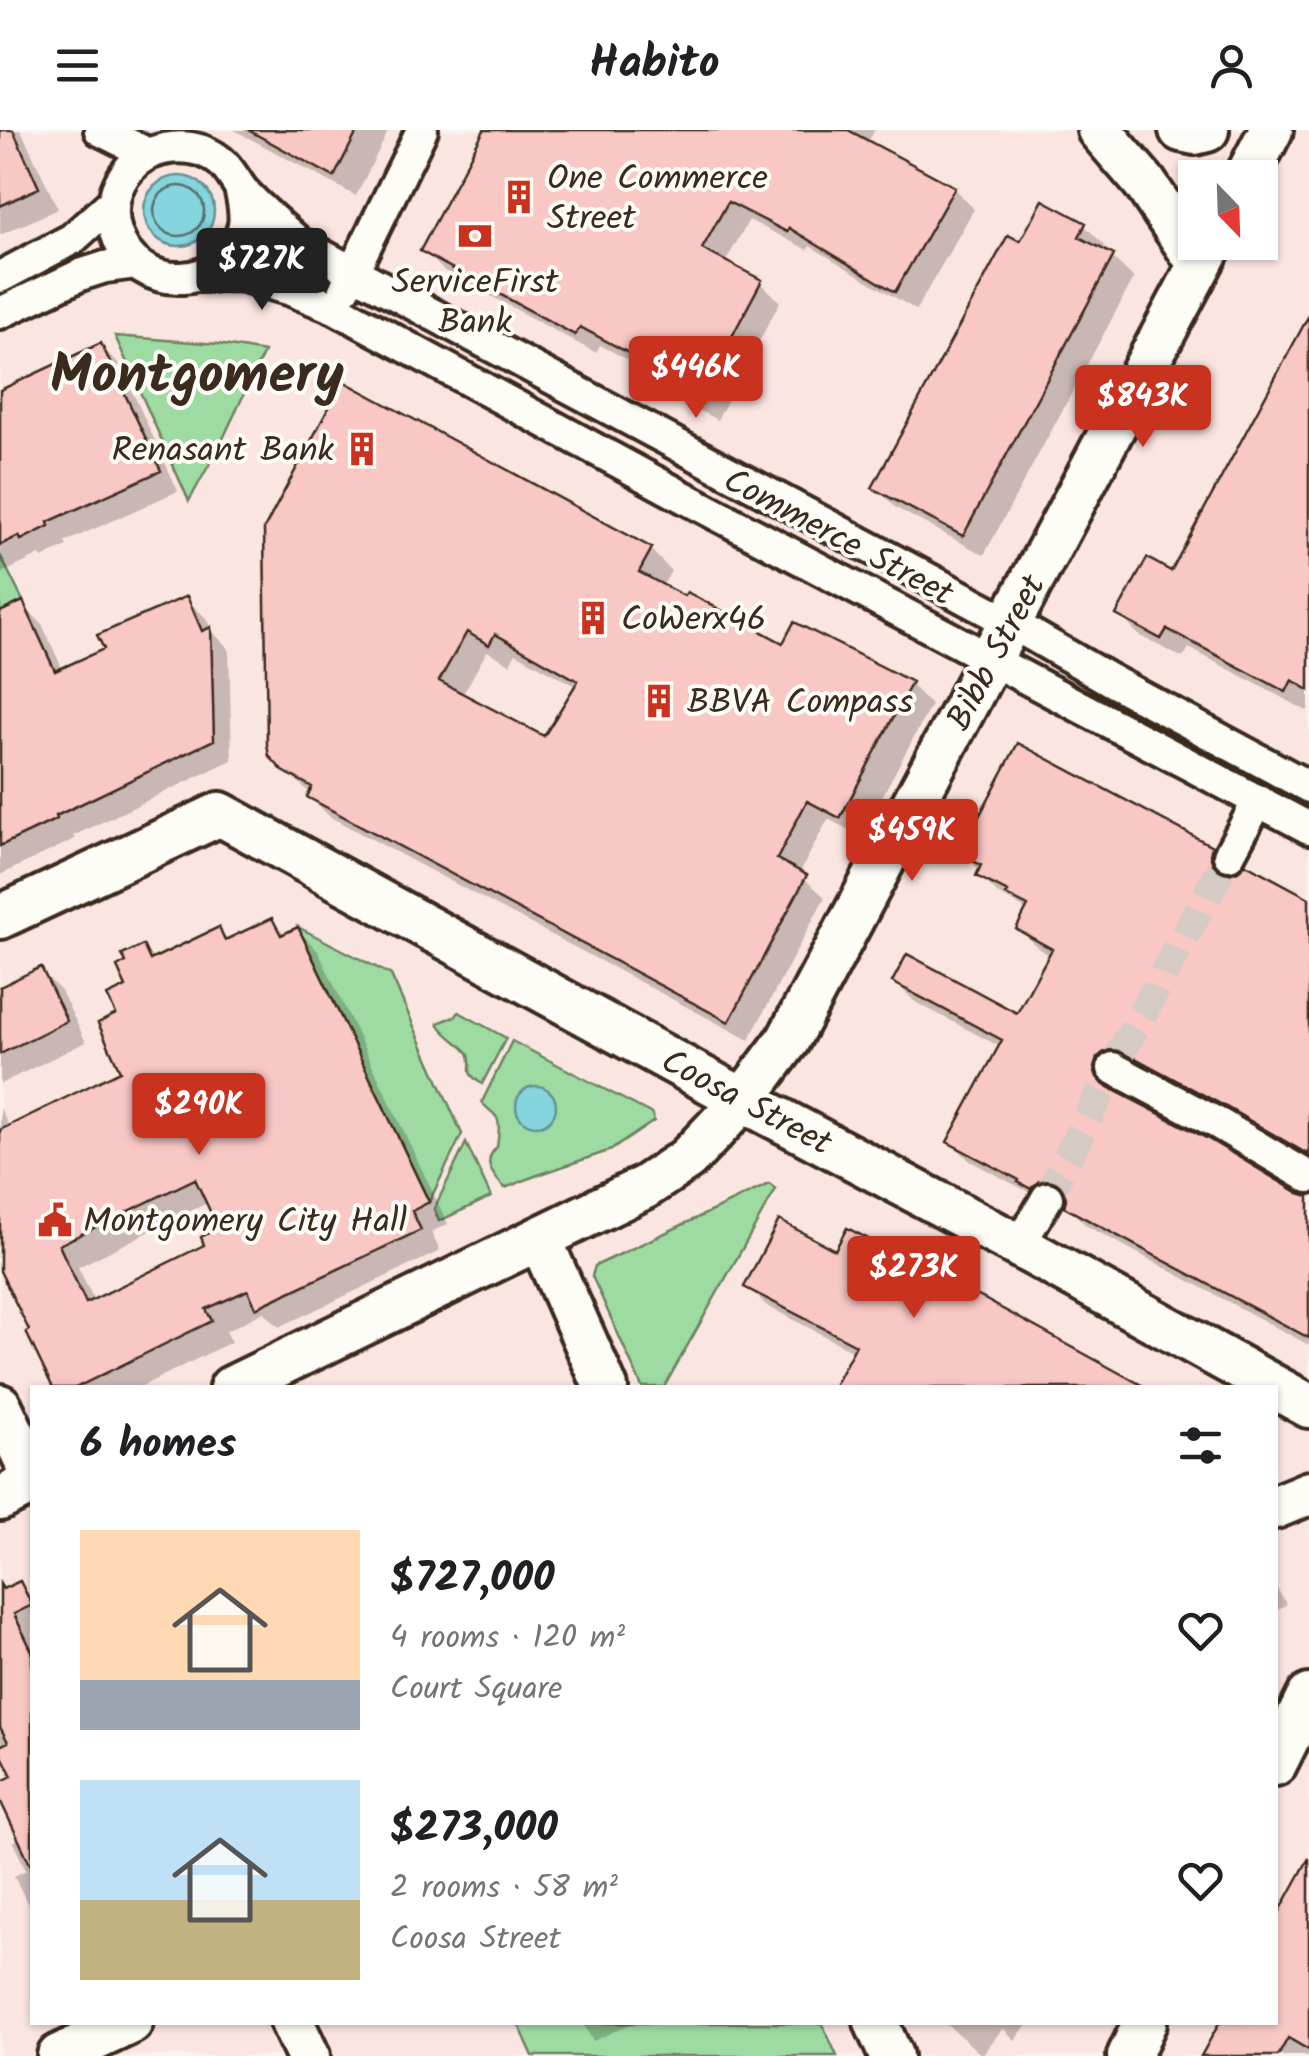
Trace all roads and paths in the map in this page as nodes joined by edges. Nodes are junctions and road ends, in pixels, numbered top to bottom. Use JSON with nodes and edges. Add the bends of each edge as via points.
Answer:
{"nodes":[{"id":1,"x":100,"y":130,"type":"edge"},
{"id":2,"x":422,"y":130,"type":"edge"},
{"id":3,"x":1099,"y":130,"type":"edge"},
{"id":4,"x":1181,"y":130,"type":"edge"},
{"id":5,"x":1207,"y":130,"type":"edge"},
{"id":6,"x":1271,"y":130,"type":"edge"},
{"id":7,"x":148,"y":154,"type":"junction"},
{"id":8,"x":1255,"y":160,"type":"edge"},
{"id":9,"x":240,"y":188,"type":"junction"},
{"id":10,"x":113,"y":202,"type":"junction"},
{"id":11,"x":1178,"y":221,"type":"edge"},
{"id":12,"x":1203,"y":260,"type":"edge"},
{"id":13,"x":136,"y":263,"type":"junction"},
{"id":14,"x":353,"y":272,"type":"junction"},
{"id":15,"x":197,"y":276,"type":"junction"},
{"id":16,"x":0,"y":277,"type":"edge"},
{"id":17,"x":335,"y":308,"type":"junction"},
{"id":18,"x":0,"y":314,"type":"edge"},
{"id":19,"x":1001,"y":641,"type":"junction"},
{"id":20,"x":1309,"y":788,"type":"edge"},
{"id":21,"x":1258,"y":801,"type":"junction"},
{"id":22,"x":1309,"y":828,"type":"edge"},
{"id":23,"x":1229,"y":856,"type":"tunnel mouth"},
{"id":24,"x":0,"y":917,"type":"edge"},
{"id":25,"x":1113,"y":1068,"type":"dead end"},
{"id":26,"x":743,"y":1100,"type":"junction"},
{"id":27,"x":1309,"y":1177,"type":"edge"},
{"id":28,"x":1046,"y":1198,"type":"tunnel mouth"},
{"id":29,"x":540,"y":1238,"type":"junction"},
{"id":30,"x":1019,"y":1246,"type":"junction"},
{"id":31,"x":238,"y":1385,"type":"edge"},
{"id":32,"x":605,"y":1385,"type":"edge"},
{"id":33,"x":1271,"y":1385,"type":"edge"},
{"id":34,"x":1278,"y":1389,"type":"edge"},
{"id":35,"x":0,"y":1406,"type":"edge"},
{"id":36,"x":1309,"y":1406,"type":"edge"},
{"id":37,"x":30,"y":1470,"type":"edge"},
{"id":38,"x":30,"y":1485,"type":"edge"},
{"id":39,"x":1309,"y":1493,"type":"edge"},
{"id":40,"x":0,"y":1498,"type":"edge"},
{"id":41,"x":1278,"y":1506,"type":"edge"},
{"id":42,"x":1309,"y":1696,"type":"edge"},
{"id":43,"x":1278,"y":1758,"type":"edge"},
{"id":44,"x":124,"y":2025,"type":"edge"},
{"id":45,"x":293,"y":2025,"type":"edge"},
{"id":46,"x":877,"y":2025,"type":"edge"},
{"id":47,"x":1144,"y":2025,"type":"edge"},
{"id":48,"x":59,"y":2056,"type":"edge"},
{"id":49,"x":308,"y":2056,"type":"edge"},
{"id":50,"x":891,"y":2056,"type":"edge"},
{"id":51,"x":1129,"y":2056,"type":"edge"}],
"edges":[{"from":1,"to":7,"type":"street"},
{"from":2,"to":14,"type":"street"},
{"from":3,"to":11,"type":"main road"},
{"from":4,"to":5,"type":"main road"},
{"from":6,"to":8,"type":"main road"},
{"from":7,"to":9,"type":"street","via":[[202,150]]},
{"from":7,"to":10,"type":"street","via":[[131,166]]},
{"from":9,"to":14,"type":"street","name":"Commerce Street","via":[[299,243]]},
{"from":9,"to":15,"type":"street","via":[[245,206],[238,242],[228,257]]},
{"from":10,"to":13,"type":"street","via":[[119,242]]},
{"from":10,"to":16,"type":"street","via":[[72,239]]},
{"from":12,"to":19,"type":"main road","name":"Bibb Street"},
{"from":13,"to":15,"type":"street","via":[[160,276]]},
{"from":13,"to":18,"type":"street","via":[[80,275]]},
{"from":14,"to":17,"type":"street"},
{"from":14,"to":19,"type":"street","name":"Commerce Street"},
{"from":15,"to":17,"type":"street","name":"Commerce Street","via":[[242,275]]},
{"from":17,"to":19,"type":"street","name":"Commerce Street","via":[[676,493]]},
{"from":19,"to":20,"type":"street","name":"Commerce Street"},
{"from":19,"to":21,"type":"street","name":"Commerce Street"},
{"from":19,"to":26,"type":"main road","name":"Bibb Street","via":[[788,1040]]},
{"from":21,"to":22,"type":"street","name":"Commerce Street"},
{"from":21,"to":23,"type":"street"},
{"from":24,"to":26,"type":"main road","name":"Coosa Street","via":[[220,814]]},
{"from":25,"to":27,"type":"street"},
{"from":26,"to":29,"type":"main road","name":"Bibb Street","via":[[687,1159]]},
{"from":26,"to":30,"type":"main road","name":"Coosa Street"},
{"from":28,"to":30,"type":"street"},
{"from":29,"to":31,"type":"main road","name":"Bibb Street"},
{"from":29,"to":32,"type":"main road"},
{"from":30,"to":33,"type":"main road","name":"Coosa Street"},
{"from":34,"to":36,"type":"main road","name":"Coosa Street"},
{"from":35,"to":37,"type":"main road"},
{"from":38,"to":40,"type":"main road"},
{"from":39,"to":41,"type":"main road"},
{"from":42,"to":43,"type":"main road"},
{"from":44,"to":48,"type":"main road"},
{"from":45,"to":49,"type":"main road"},
{"from":46,"to":50,"type":"main road"},
{"from":47,"to":51,"type":"main road"}]}
